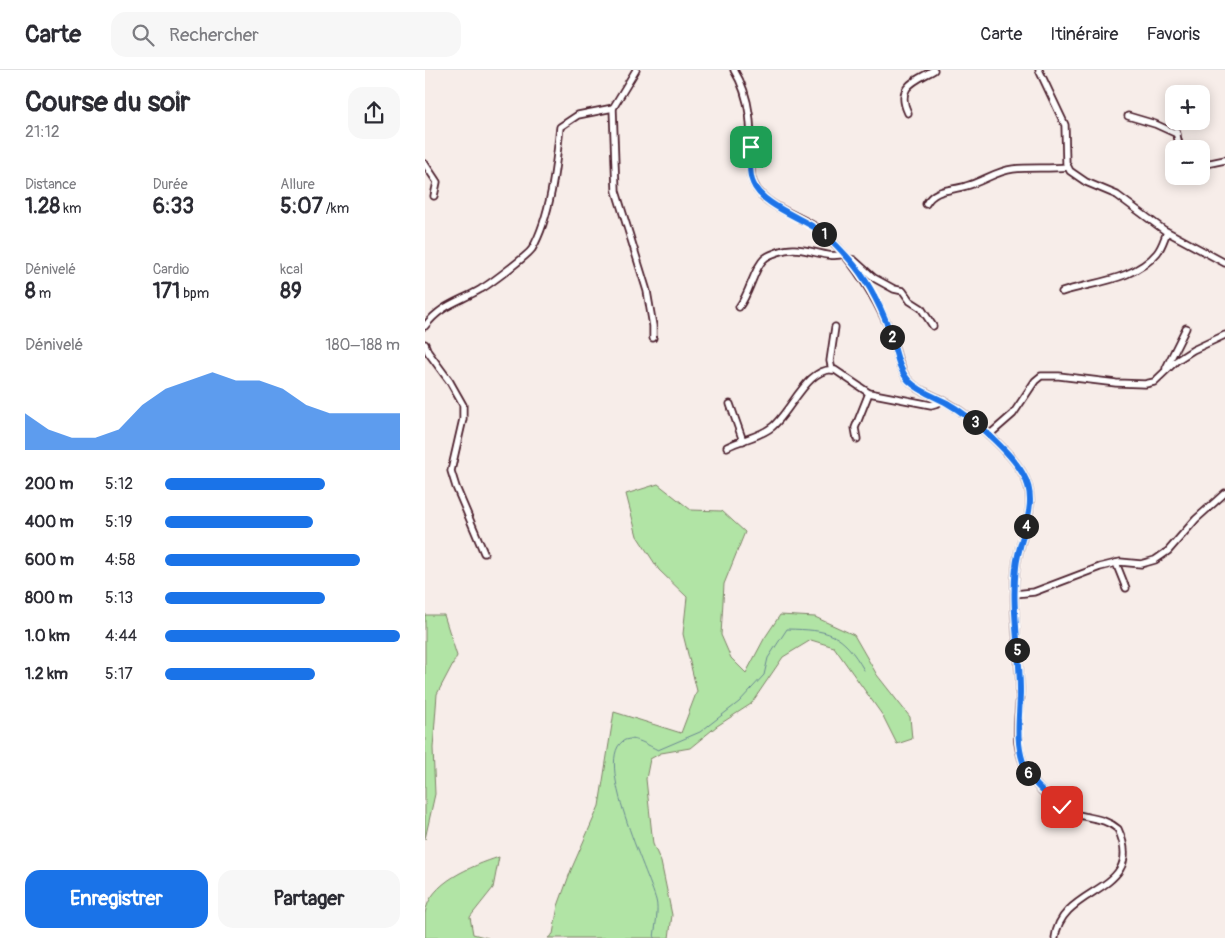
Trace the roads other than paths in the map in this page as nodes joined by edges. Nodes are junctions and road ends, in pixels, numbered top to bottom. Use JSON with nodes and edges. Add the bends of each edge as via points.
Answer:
{"nodes":[{"id":1,"x":636,"y":70,"type":"edge"},
{"id":2,"x":734,"y":70,"type":"edge"},
{"id":3,"x":933,"y":70,"type":"edge"},
{"id":4,"x":1039,"y":70,"type":"edge"},
{"id":5,"x":613,"y":108,"type":"junction"},
{"id":6,"x":908,"y":113,"type":"dead end"},
{"id":7,"x":1128,"y":116,"type":"dead end"},
{"id":8,"x":1178,"y":140,"type":"edge"},
{"id":9,"x":1225,"y":160,"type":"edge"},
{"id":10,"x":425,"y":164,"type":"edge"},
{"id":11,"x":1210,"y":165,"type":"edge"},
{"id":12,"x":1067,"y":167,"type":"junction"},
{"id":13,"x":434,"y":196,"type":"dead end"},
{"id":14,"x":926,"y":204,"type":"dead end"},
{"id":15,"x":1167,"y":232,"type":"junction"},
{"id":16,"x":840,"y":250,"type":"junction"},
{"id":17,"x":849,"y":259,"type":"junction"},
{"id":18,"x":1225,"y":263,"type":"edge"},
{"id":19,"x":1062,"y":292,"type":"dead end"},
{"id":20,"x":739,"y":308,"type":"dead end"},
{"id":21,"x":425,"y":326,"type":"edge"},
{"id":22,"x":933,"y":326,"type":"dead end"},
{"id":23,"x":835,"y":327,"type":"dead end"},
{"id":24,"x":1186,"y":328,"type":"dead end"},
{"id":25,"x":1224,"y":337,"type":"edge"},
{"id":26,"x":653,"y":338,"type":"dead end"},
{"id":27,"x":425,"y":344,"type":"edge"},
{"id":28,"x":832,"y":370,"type":"junction"},
{"id":29,"x":1162,"y":375,"type":"junction"},
{"id":30,"x":869,"y":392,"type":"junction"},
{"id":31,"x":940,"y":399,"type":"junction"},
{"id":32,"x":729,"y":404,"type":"dead end"},
{"id":33,"x":989,"y":435,"type":"junction"},
{"id":34,"x":857,"y":439,"type":"dead end"},
{"id":35,"x":743,"y":441,"type":"junction"},
{"id":36,"x":727,"y":447,"type":"dead end"},
{"id":37,"x":1225,"y":494,"type":"edge"},
{"id":38,"x":484,"y":553,"type":"dead end"},
{"id":39,"x":1116,"y":563,"type":"junction"},
{"id":40,"x":1126,"y":588,"type":"dead end"},
{"id":41,"x":1015,"y":594,"type":"junction"},
{"id":42,"x":1055,"y":938,"type":"edge"}],
"edges":[{"from":1,"to":5,"type":"street"},
{"from":2,"to":16,"type":"street","via":[[750,112],[753,185],[765,198],[818,229]]},
{"from":3,"to":6,"type":"street","via":[[906,88],[903,99]]},
{"from":4,"to":12,"type":"street","via":[[1065,125]]},
{"from":5,"to":21,"type":"street","via":[[578,115],[560,127],[557,163],[545,216],[527,254],[481,289],[439,310]]},
{"from":5,"to":26,"type":"street","via":[[617,199],[647,291]]},
{"from":7,"to":8,"type":"street","via":[[1176,132]]},
{"from":9,"to":11,"type":"street"},
{"from":10,"to":13,"type":"street","via":[[437,182]]},
{"from":12,"to":14,"type":"street","via":[[1001,172],[966,186],[938,192]]},
{"from":12,"to":15,"type":"street","via":[[1086,182],[1125,199]]},
{"from":15,"to":18,"type":"street"},
{"from":15,"to":19,"type":"street","via":[[1157,254],[1137,269],[1117,278]]},
{"from":16,"to":17,"type":"street"},
{"from":16,"to":20,"type":"street","via":[[829,255],[796,248],[770,255],[759,264],[747,298]]},
{"from":17,"to":22,"type":"street","via":[[874,278],[903,291],[921,308]]},
{"from":17,"to":31,"type":"street","via":[[888,326],[906,377],[923,391]]},
{"from":23,"to":28,"type":"street","via":[[830,361]]},
{"from":24,"to":29,"type":"street"},
{"from":25,"to":29,"type":"street","via":[[1184,356]]},
{"from":27,"to":38,"type":"street","via":[[463,405],[463,419],[451,471]]},
{"from":28,"to":30,"type":"street"},
{"from":28,"to":35,"type":"street","via":[[805,384],[773,426],[761,435]]},
{"from":29,"to":33,"type":"street","via":[[1145,384],[1041,376],[1013,414]]},
{"from":30,"to":31,"type":"street","via":[[924,405],[935,404]]},
{"from":30,"to":34,"type":"street","via":[[855,428]]},
{"from":31,"to":33,"type":"street"},
{"from":32,"to":35,"type":"street"},
{"from":33,"to":41,"type":"street","via":[[1017,465],[1029,488],[1030,513],[1017,558]]},
{"from":35,"to":36,"type":"street"},
{"from":37,"to":39,"type":"street","via":[[1155,560],[1141,564]]},
{"from":39,"to":40,"type":"street"},
{"from":39,"to":41,"type":"street","via":[[1034,592]]},
{"from":41,"to":42,"type":"street","via":[[1020,692],[1018,743],[1027,772],[1041,790],[1062,807],[1111,823],[1118,829],[1124,847],[1124,858],[1117,874],[1069,908],[1060,918]]}]}
